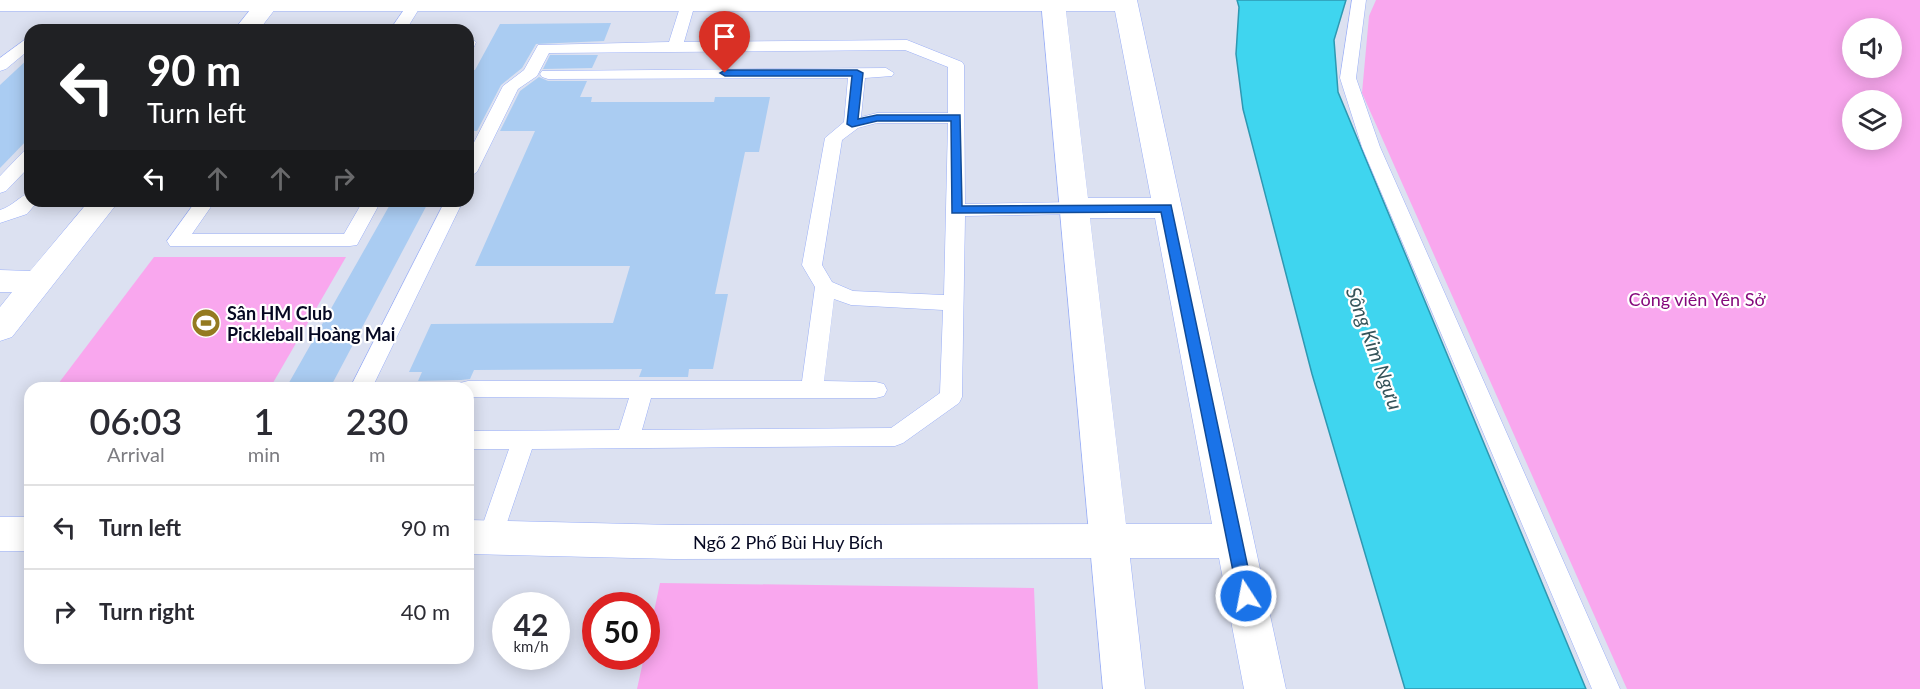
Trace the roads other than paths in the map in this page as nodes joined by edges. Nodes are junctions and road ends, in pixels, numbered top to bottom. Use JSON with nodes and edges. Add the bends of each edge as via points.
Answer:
{"nodes":[{"id":1,"x":1359,"y":0,"type":"edge"},
{"id":2,"x":1053,"y":2,"type":"edge"},
{"id":3,"x":1125,"y":2,"type":"edge"},
{"id":4,"x":0,"y":4,"type":"edge"},
{"id":5,"x":267,"y":4,"type":"junction"},
{"id":6,"x":416,"y":4,"type":"junction"},
{"id":7,"x":688,"y":4,"type":"junction"},
{"id":8,"x":251,"y":24,"type":"edge"},
{"id":9,"x":402,"y":24,"type":"edge"},
{"id":10,"x":24,"y":44,"type":"edge"},
{"id":11,"x":733,"y":46,"type":"junction"},
{"id":12,"x":675,"y":47,"type":"junction"},
{"id":13,"x":609,"y":48,"type":"junction"},
{"id":14,"x":0,"y":66,"type":"edge"},
{"id":15,"x":725,"y":73,"type":"junction"},
{"id":16,"x":857,"y":73,"type":"junction"},
{"id":17,"x":886,"y":73,"type":"dead end"},
{"id":18,"x":548,"y":74,"type":"dead end"},
{"id":19,"x":598,"y":74,"type":"junction"},
{"id":20,"x":957,"y":118,"type":"junction"},
{"id":21,"x":852,"y":124,"type":"junction"},
{"id":22,"x":474,"y":160,"type":"edge"},
{"id":23,"x":24,"y":161,"type":"edge"},
{"id":24,"x":0,"y":187,"type":"edge"},
{"id":25,"x":0,"y":193,"type":"edge"},
{"id":26,"x":24,"y":193,"type":"edge"},
{"id":27,"x":24,"y":206,"type":"edge"},
{"id":28,"x":100,"y":207,"type":"edge"},
{"id":29,"x":202,"y":207,"type":"edge"},
{"id":30,"x":369,"y":207,"type":"edge"},
{"id":31,"x":451,"y":207,"type":"edge"},
{"id":32,"x":1076,"y":208,"type":"junction"},
{"id":33,"x":1167,"y":208,"type":"junction"},
{"id":34,"x":956,"y":210,"type":"junction"},
{"id":35,"x":0,"y":217,"type":"edge"},
{"id":36,"x":0,"y":282,"type":"edge"},
{"id":37,"x":39,"y":282,"type":"junction"},
{"id":38,"x":825,"y":287,"type":"junction"},
{"id":39,"x":955,"y":303,"type":"junction"},
{"id":40,"x":0,"y":329,"type":"edge"},
{"id":41,"x":364,"y":382,"type":"edge"},
{"id":42,"x":642,"y":390,"type":"junction"},
{"id":43,"x":812,"y":390,"type":"junction"},
{"id":44,"x":876,"y":390,"type":"dead end"},
{"id":45,"x":474,"y":395,"type":"edge"},
{"id":46,"x":524,"y":439,"type":"junction"},
{"id":47,"x":628,"y":439,"type":"junction"},
{"id":48,"x":474,"y":440,"type":"edge"},
{"id":49,"x":0,"y":534,"type":"edge"},
{"id":50,"x":24,"y":534,"type":"edge"},
{"id":51,"x":479,"y":538,"type":"edge"},
{"id":52,"x":1108,"y":541,"type":"junction"},
{"id":53,"x":1235,"y":541,"type":"junction"},
{"id":54,"x":1124,"y":689,"type":"edge"},
{"id":55,"x":1265,"y":689,"type":"edge"},
{"id":56,"x":1606,"y":689,"type":"edge"}],
"edges":[{"from":1,"to":56,"type":"lane","via":[[1348,78],[1371,147]]},
{"from":2,"to":3,"type":"street"},
{"from":2,"to":7,"type":"street"},
{"from":2,"to":32,"type":"street"},
{"from":3,"to":33,"type":"street"},
{"from":4,"to":5,"type":"street"},
{"from":5,"to":6,"type":"street"},
{"from":5,"to":8,"type":"street"},
{"from":6,"to":7,"type":"street"},
{"from":6,"to":9,"type":"lane"},
{"from":7,"to":12,"type":"lane"},
{"from":10,"to":14,"type":"lane"},
{"from":11,"to":12,"type":"lane"},
{"from":11,"to":15,"type":"lane"},
{"from":11,"to":20,"type":"lane","via":[[907,45],[956,65]]},
{"from":12,"to":13,"type":"lane"},
{"from":13,"to":19,"type":"lane"},
{"from":13,"to":22,"type":"lane","via":[[544,48],[531,73],[511,86]]},
{"from":15,"to":16,"type":"lane"},
{"from":15,"to":19,"type":"lane"},
{"from":16,"to":17,"type":"lane"},
{"from":16,"to":21,"type":"lane"},
{"from":18,"to":19,"type":"lane"},
{"from":20,"to":21,"type":"lane","via":[[877,118]]},
{"from":20,"to":34,"type":"lane"},
{"from":21,"to":38,"type":"lane","via":[[834,138],[812,265]]},
{"from":23,"to":24,"type":"lane"},
{"from":25,"to":26,"type":"lane"},
{"from":27,"to":35,"type":"lane"},
{"from":28,"to":37,"type":"street"},
{"from":29,"to":30,"type":"lane","via":[[177,241],[350,240]]},
{"from":31,"to":41,"type":"lane"},
{"from":32,"to":33,"type":"street"},
{"from":32,"to":34,"type":"lane"},
{"from":32,"to":52,"type":"street"},
{"from":33,"to":53,"type":"street"},
{"from":34,"to":39,"type":"lane"},
{"from":36,"to":37,"type":"street"},
{"from":37,"to":40,"type":"street"},
{"from":38,"to":39,"type":"lane","via":[[851,298]]},
{"from":38,"to":43,"type":"lane"},
{"from":39,"to":47,"type":"lane","via":[[951,397],[895,437]]},
{"from":42,"to":43,"type":"lane"},
{"from":42,"to":45,"type":"lane"},
{"from":42,"to":47,"type":"lane"},
{"from":43,"to":44,"type":"lane"},
{"from":46,"to":47,"type":"lane"},
{"from":46,"to":48,"type":"lane"},
{"from":46,"to":51,"type":"lane"},
{"from":49,"to":50,"type":"street"},
{"from":51,"to":52,"type":"street","name":"Ngõ 2 Phố Bùi Huy Bích","via":[[674,542]]},
{"from":52,"to":53,"type":"street","name":"Ngõ 2 Phố Bùi Huy Bích"},
{"from":52,"to":54,"type":"street"},
{"from":53,"to":55,"type":"street"}]}
